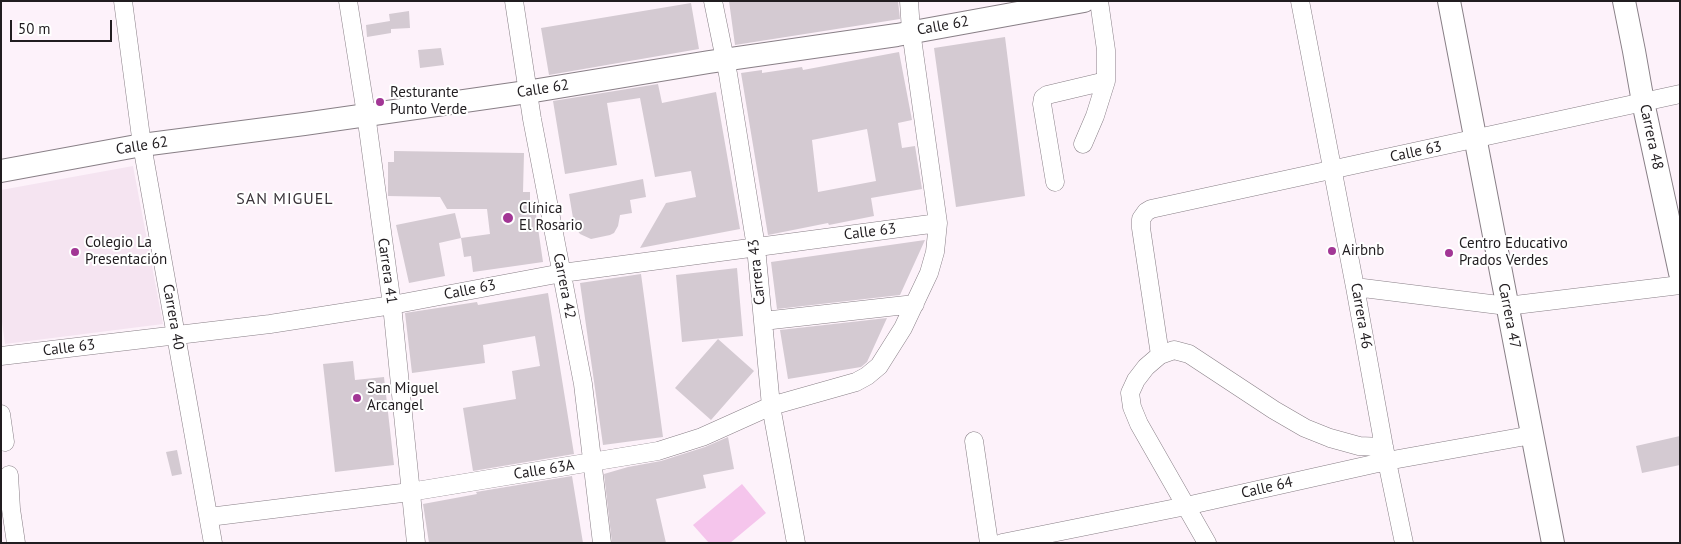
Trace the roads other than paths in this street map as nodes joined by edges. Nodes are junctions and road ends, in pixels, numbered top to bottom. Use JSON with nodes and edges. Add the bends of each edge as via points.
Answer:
{"nodes":[{"id":1,"x":123,"y":1,"type":"edge"},
{"id":2,"x":348,"y":1,"type":"edge"},
{"id":3,"x":514,"y":1,"type":"edge"},
{"id":4,"x":713,"y":1,"type":"edge"},
{"id":5,"x":909,"y":1,"type":"edge"},
{"id":6,"x":1084,"y":1,"type":"edge"},
{"id":7,"x":1099,"y":1,"type":"edge"},
{"id":8,"x":1300,"y":1,"type":"edge"},
{"id":9,"x":1449,"y":1,"type":"edge"},
{"id":10,"x":1624,"y":1,"type":"edge"},
{"id":11,"x":911,"y":32,"type":"junction"},
{"id":12,"x":724,"y":60,"type":"junction"},
{"id":13,"x":1106,"y":81,"type":"junction"},
{"id":14,"x":527,"y":92,"type":"junction"},
{"id":15,"x":1680,"y":94,"type":"edge"},
{"id":16,"x":1643,"y":102,"type":"junction"},
{"id":17,"x":366,"y":114,"type":"junction"},
{"id":18,"x":1474,"y":139,"type":"junction"},
{"id":19,"x":1083,"y":144,"type":"dead end"},
{"id":20,"x":142,"y":145,"type":"junction"},
{"id":21,"x":1332,"y":170,"type":"junction"},
{"id":22,"x":1,"y":171,"type":"edge"},
{"id":23,"x":1055,"y":182,"type":"dead end"},
{"id":24,"x":938,"y":224,"type":"junction"},
{"id":25,"x":756,"y":247,"type":"junction"},
{"id":26,"x":1680,"y":272,"type":"edge"},
{"id":27,"x":562,"y":273,"type":"junction"},
{"id":28,"x":1680,"y":285,"type":"edge"},
{"id":29,"x":1355,"y":287,"type":"junction"},
{"id":30,"x":914,"y":304,"type":"junction"},
{"id":31,"x":392,"y":305,"type":"junction"},
{"id":32,"x":1507,"y":306,"type":"junction"},
{"id":33,"x":763,"y":321,"type":"junction"},
{"id":34,"x":177,"y":335,"type":"junction"},
{"id":35,"x":1160,"y":355,"type":"junction"},
{"id":36,"x":1,"y":356,"type":"edge"},
{"id":37,"x":771,"y":406,"type":"junction"},
{"id":38,"x":1,"y":414,"type":"edge"},
{"id":39,"x":1532,"y":435,"type":"junction"},
{"id":40,"x":974,"y":441,"type":"dead end"},
{"id":41,"x":5,"y":442,"type":"dead end"},
{"id":42,"x":1385,"y":454,"type":"junction"},
{"id":43,"x":592,"y":462,"type":"junction"},
{"id":44,"x":9,"y":475,"type":"dead end"},
{"id":45,"x":410,"y":492,"type":"junction"},
{"id":46,"x":1186,"y":506,"type":"junction"},
{"id":47,"x":6,"y":509,"type":"edge"},
{"id":48,"x":209,"y":517,"type":"junction"},
{"id":49,"x":16,"y":543,"type":"edge"},
{"id":50,"x":213,"y":543,"type":"edge"},
{"id":51,"x":416,"y":543,"type":"edge"},
{"id":52,"x":602,"y":543,"type":"edge"},
{"id":53,"x":796,"y":543,"type":"edge"},
{"id":54,"x":989,"y":543,"type":"edge"},
{"id":55,"x":1002,"y":543,"type":"edge"},
{"id":56,"x":1207,"y":543,"type":"edge"},
{"id":57,"x":1404,"y":543,"type":"edge"},
{"id":58,"x":1553,"y":543,"type":"edge"}],
"edges":[{"from":1,"to":20,"type":"street","name":"Carrera 40"},
{"from":2,"to":17,"type":"street","name":"Carrera 41"},
{"from":3,"to":14,"type":"street","name":"Carrera 42"},
{"from":4,"to":12,"type":"street","name":"Carrera 43"},
{"from":5,"to":11,"type":"street"},
{"from":6,"to":11,"type":"main road","name":"Calle 62"},
{"from":7,"to":13,"type":"street","via":[[1106,50]]},
{"from":8,"to":21,"type":"street","name":"Carrera 46"},
{"from":9,"to":18,"type":"main road","name":"Carrera 47"},
{"from":10,"to":16,"type":"main road","name":"Carrera 48"},
{"from":11,"to":12,"type":"main road","name":"Calle 62"},
{"from":11,"to":24,"type":"street"},
{"from":12,"to":14,"type":"main road","name":"Calle 62"},
{"from":12,"to":25,"type":"street","name":"Carrera 43"},
{"from":13,"to":19,"type":"street"},
{"from":13,"to":23,"type":"street","via":[[1042,98]]},
{"from":14,"to":17,"type":"main road","name":"Calle 62"},
{"from":14,"to":27,"type":"street","name":"Carrera 42"},
{"from":15,"to":16,"type":"street","name":"Calle 63"},
{"from":16,"to":18,"type":"street","name":"Calle 63"},
{"from":16,"to":26,"type":"main road","name":"Carrera 48"},
{"from":17,"to":20,"type":"main road","name":"Calle 62"},
{"from":17,"to":31,"type":"street","name":"Carrera 41"},
{"from":18,"to":21,"type":"street","name":"Calle 63"},
{"from":18,"to":32,"type":"main road","name":"Carrera 47"},
{"from":20,"to":22,"type":"main road","name":"Calle 62"},
{"from":20,"to":34,"type":"street","name":"Carrera 40"},
{"from":21,"to":29,"type":"street","name":"Carrera 46"},
{"from":21,"to":35,"type":"street","name":"Calle 63","via":[[1146,212],[1141,219]]},
{"from":24,"to":25,"type":"street","name":"Calle 63"},
{"from":24,"to":30,"type":"street","via":[[929,273]]},
{"from":25,"to":27,"type":"street","name":"Calle 63"},
{"from":25,"to":33,"type":"street","name":"Carrera 43"},
{"from":27,"to":31,"type":"street","name":"Calle 63"},
{"from":27,"to":43,"type":"street","name":"Carrera 42","via":[[583,384]]},
{"from":28,"to":32,"type":"street"},
{"from":29,"to":32,"type":"street"},
{"from":29,"to":42,"type":"street","name":"Carrera 46"},
{"from":30,"to":33,"type":"street"},
{"from":30,"to":37,"type":"street","name":"Calle 63A","via":[[887,354],[867,376]]},
{"from":31,"to":34,"type":"street","name":"Calle 63"},
{"from":31,"to":45,"type":"street","name":"Carrera 41"},
{"from":32,"to":39,"type":"main road","name":"Carrera 47"},
{"from":33,"to":37,"type":"street","name":"Carrera 43"},
{"from":34,"to":36,"type":"street","name":"Calle 63"},
{"from":34,"to":48,"type":"street","name":"Carrera 40"},
{"from":35,"to":42,"type":"street","via":[[1174,350],[1188,354],[1305,428]]},
{"from":35,"to":46,"type":"street","via":[[1136,380],[1130,393],[1132,407]]},
{"from":37,"to":43,"type":"street","name":"Calle 63A","via":[[680,445]]},
{"from":37,"to":53,"type":"street","name":"Carrera 43"},
{"from":38,"to":41,"type":"street"},
{"from":39,"to":42,"type":"street","name":"Calle 64"},
{"from":39,"to":58,"type":"main road","name":"Carrera 47"},
{"from":40,"to":54,"type":"street"},
{"from":42,"to":46,"type":"street","name":"Calle 64"},
{"from":42,"to":57,"type":"street","name":"Carrera 46"},
{"from":43,"to":45,"type":"street","name":"Calle 63A"},
{"from":43,"to":52,"type":"street","name":"Carrera 42"},
{"from":44,"to":47,"type":"street"},
{"from":45,"to":48,"type":"street","name":"Calle 63A"},
{"from":45,"to":51,"type":"street","name":"Carrera 41"},
{"from":46,"to":55,"type":"street","name":"Calle 64"},
{"from":46,"to":56,"type":"street"},
{"from":47,"to":49,"type":"street"},
{"from":48,"to":50,"type":"street","name":"Carrera 40"}]}
